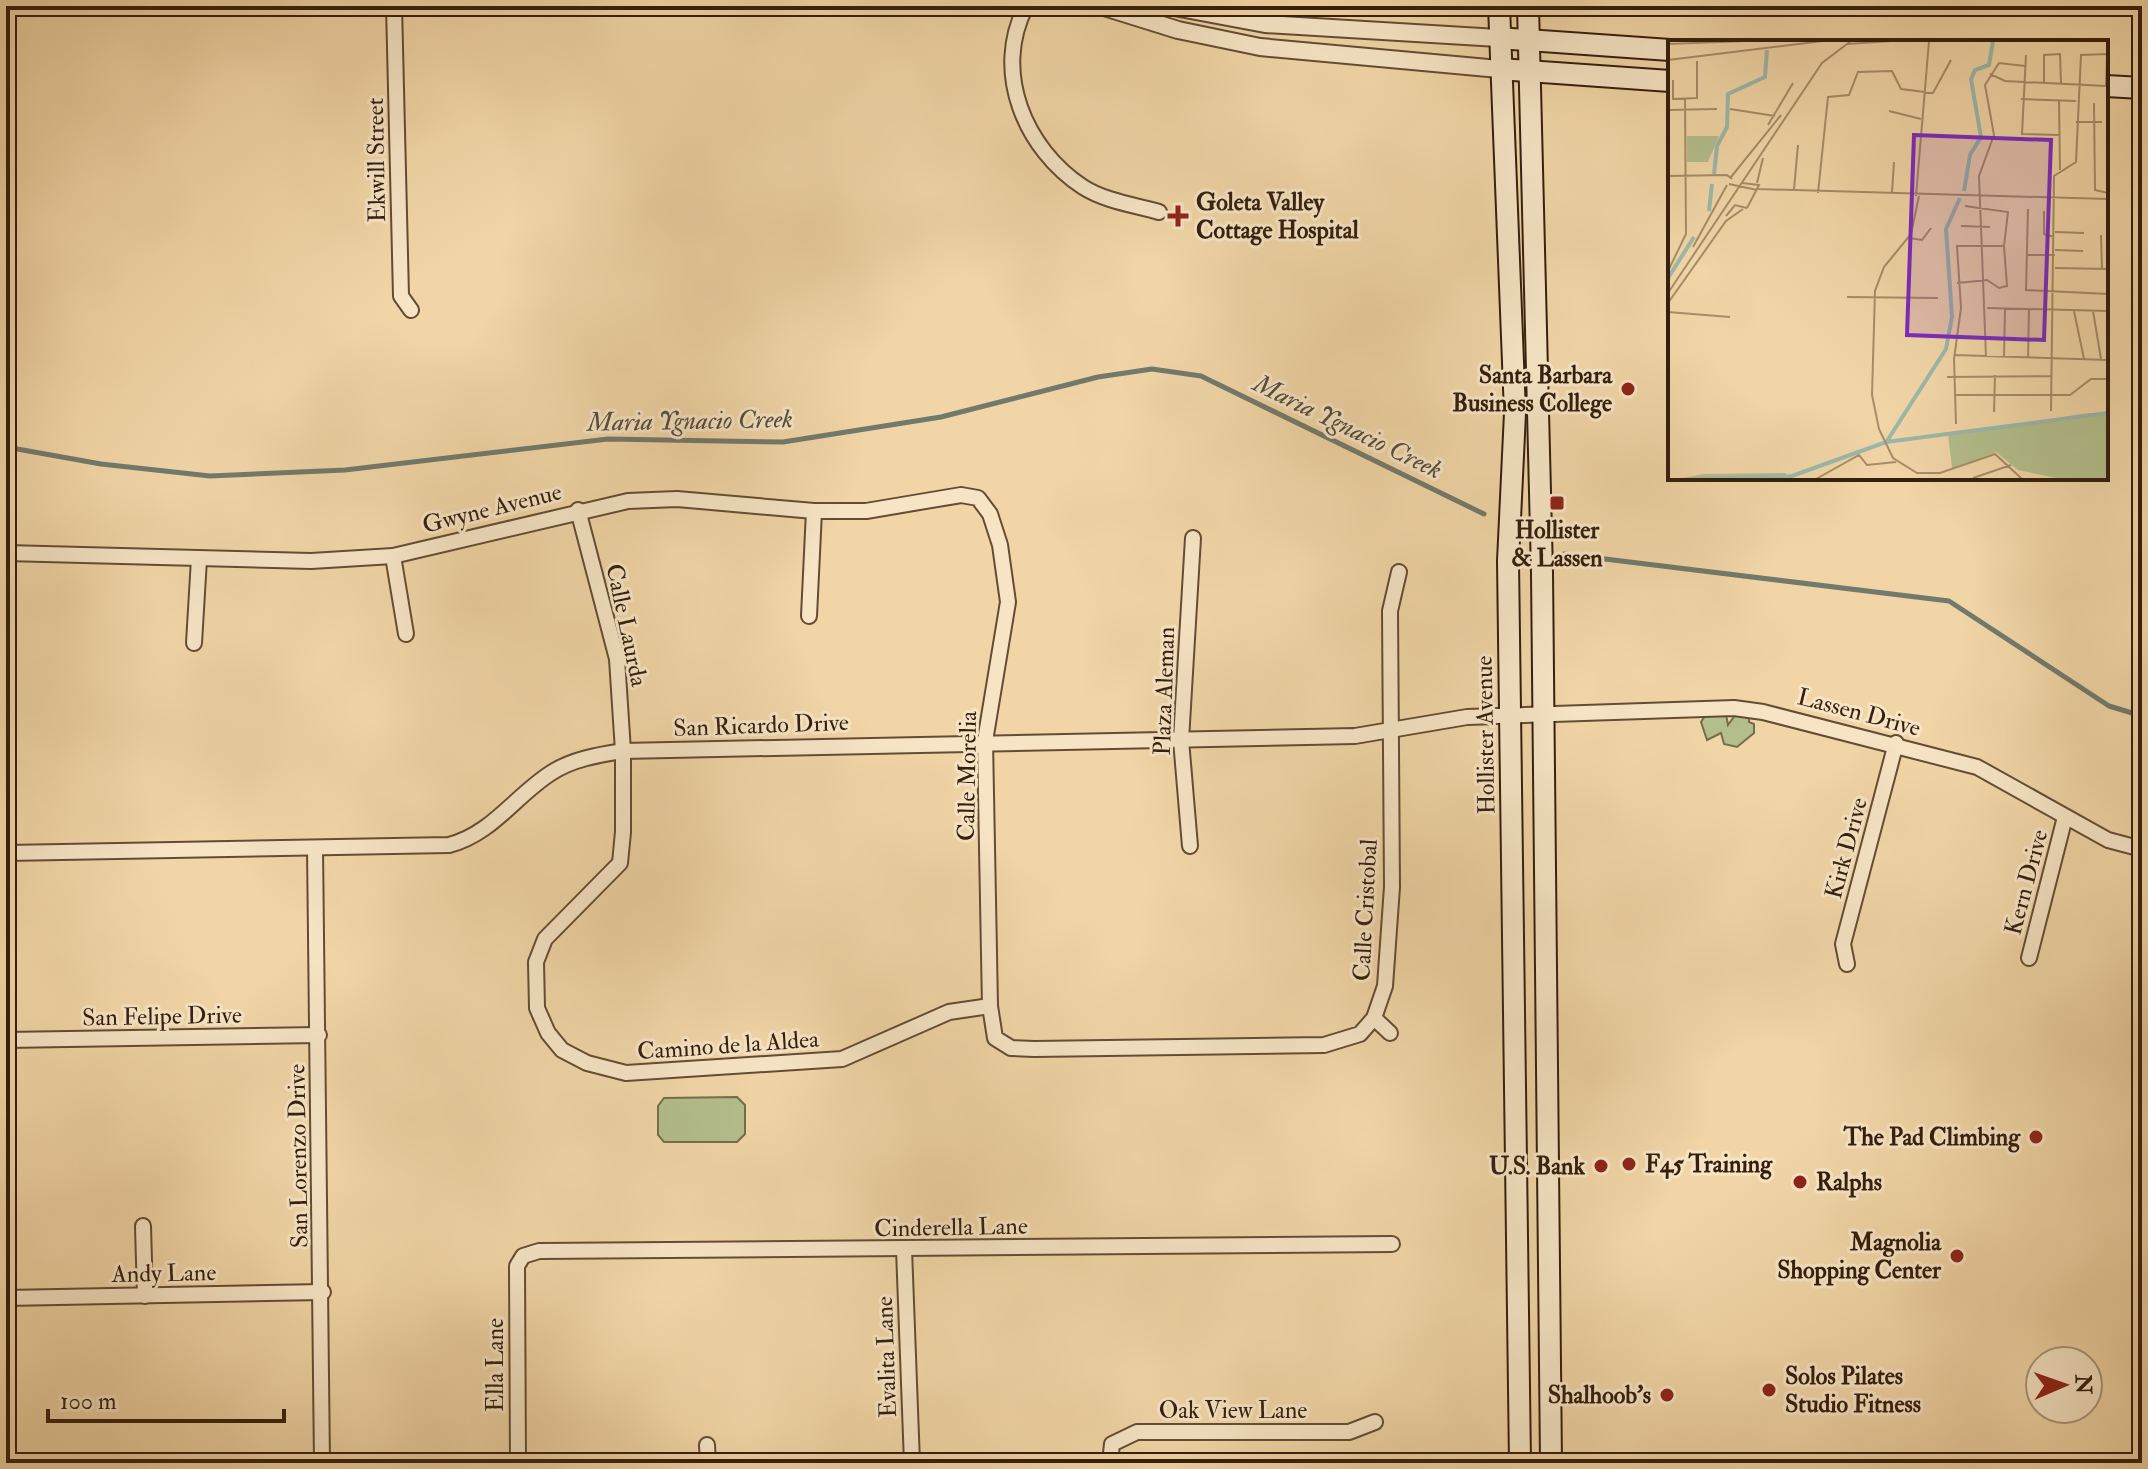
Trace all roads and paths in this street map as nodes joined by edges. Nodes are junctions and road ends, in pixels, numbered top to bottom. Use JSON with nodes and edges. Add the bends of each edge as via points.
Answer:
{"nodes":[{"id":1,"x":394,"y":6,"type":"edge"},
{"id":2,"x":1026,"y":6,"type":"edge"},
{"id":3,"x":1101,"y":6,"type":"edge"},
{"id":4,"x":1169,"y":6,"type":"edge"},
{"id":5,"x":1499,"y":6,"type":"edge"},
{"id":6,"x":1528,"y":6,"type":"edge"},
{"id":7,"x":1498,"y":38,"type":"junction"},
{"id":8,"x":1528,"y":41,"type":"junction"},
{"id":9,"x":1668,"y":50,"type":"edge"},
{"id":10,"x":1499,"y":69,"type":"junction"},
{"id":11,"x":1529,"y":71,"type":"junction"},
{"id":12,"x":1668,"y":81,"type":"edge"},
{"id":13,"x":2108,"y":86,"type":"edge"},
{"id":14,"x":2142,"y":88,"type":"edge"},
{"id":15,"x":1159,"y":212,"type":"dead end"},
{"id":16,"x":411,"y":310,"type":"dead end"},
{"id":17,"x":985,"y":503,"type":"joint"},
{"id":18,"x":578,"y":510,"type":"junction"},
{"id":19,"x":814,"y":511,"type":"junction"},
{"id":20,"x":1193,"y":538,"type":"dead end"},
{"id":21,"x":6,"y":553,"type":"edge"},
{"id":22,"x":393,"y":556,"type":"junction"},
{"id":23,"x":199,"y":559,"type":"junction"},
{"id":24,"x":1399,"y":572,"type":"dead end"},
{"id":25,"x":809,"y":616,"type":"dead end"},
{"id":26,"x":406,"y":634,"type":"dead end"},
{"id":27,"x":194,"y":643,"type":"dead end"},
{"id":28,"x":1544,"y":713,"type":"junction"},
{"id":29,"x":1510,"y":714,"type":"junction"},
{"id":30,"x":1391,"y":729,"type":"junction"},
{"id":31,"x":1181,"y":740,"type":"junction"},
{"id":32,"x":985,"y":741,"type":"junction"},
{"id":33,"x":1896,"y":743,"type":"junction"},
{"id":34,"x":623,"y":751,"type":"junction"},
{"id":35,"x":2065,"y":817,"type":"junction"},
{"id":36,"x":1190,"y":846,"type":"dead end"},
{"id":37,"x":315,"y":848,"type":"junction"},
{"id":38,"x":2142,"y":849,"type":"edge"},
{"id":39,"x":6,"y":853,"type":"edge"},
{"id":40,"x":2029,"y":958,"type":"dead end"},
{"id":41,"x":1847,"y":964,"type":"dead end"},
{"id":42,"x":990,"y":1006,"type":"junction"},
{"id":43,"x":1374,"y":1018,"type":"junction"},
{"id":44,"x":1390,"y":1033,"type":"dead end"},
{"id":45,"x":319,"y":1035,"type":"junction"},
{"id":46,"x":6,"y":1040,"type":"edge"},
{"id":47,"x":143,"y":1226,"type":"dead end"},
{"id":48,"x":1392,"y":1244,"type":"dead end"},
{"id":49,"x":904,"y":1249,"type":"junction"},
{"id":50,"x":517,"y":1266,"type":"joint"},
{"id":51,"x":323,"y":1292,"type":"junction"},
{"id":52,"x":145,"y":1296,"type":"junction"},
{"id":53,"x":6,"y":1298,"type":"edge"},
{"id":54,"x":1375,"y":1422,"type":"dead end"},
{"id":55,"x":707,"y":1445,"type":"dead end"},
{"id":56,"x":322,"y":1463,"type":"edge"},
{"id":57,"x":518,"y":1463,"type":"edge"},
{"id":58,"x":708,"y":1463,"type":"edge"},
{"id":59,"x":912,"y":1463,"type":"edge"},
{"id":60,"x":1110,"y":1463,"type":"edge"},
{"id":61,"x":1520,"y":1463,"type":"edge"},
{"id":62,"x":1551,"y":1463,"type":"edge"}],
"edges":[{"from":1,"to":16,"type":"street","name":"Ekwill Street","via":[[401,296]]},
{"from":2,"to":15,"type":"street","via":[[1016,27],[1014,86],[1035,142],[1050,163],[1086,189]]},
{"from":3,"to":10,"type":"street","via":[[1178,30],[1260,47]]},
{"from":4,"to":7,"type":"street","via":[[1278,25]]},
{"from":5,"to":7,"type":"main road","name":"Hollister Avenue"},
{"from":6,"to":8,"type":"main road"},
{"from":7,"to":8,"type":"main road"},
{"from":7,"to":10,"type":"main road","name":"Hollister Avenue"},
{"from":8,"to":9,"type":"main road"},
{"from":8,"to":11,"type":"main road"},
{"from":10,"to":11,"type":"main road"},
{"from":10,"to":29,"type":"main road","name":"Hollister Avenue","via":[[1515,413],[1508,561]]},
{"from":11,"to":12,"type":"main road"},
{"from":11,"to":28,"type":"main road"},
{"from":13,"to":14,"type":"main road"},
{"from":17,"to":19,"type":"street","name":"Gwyne Avenue","via":[[961,495],[866,511]]},
{"from":17,"to":32,"type":"street","name":"Calle Morelia","via":[[1000,545],[1008,602]]},
{"from":18,"to":19,"type":"street","name":"Gwyne Avenue","via":[[677,499]]},
{"from":18,"to":22,"type":"street","name":"Gwyne Avenue"},
{"from":18,"to":34,"type":"street","name":"Calle Laurda","via":[[617,659]]},
{"from":19,"to":25,"type":"street"},
{"from":20,"to":31,"type":"street","name":"Plaza Aleman"},
{"from":21,"to":23,"type":"street","name":"Gwyne Avenue"},
{"from":22,"to":23,"type":"street","name":"Gwyne Avenue"},
{"from":22,"to":26,"type":"street"},
{"from":23,"to":27,"type":"street"},
{"from":24,"to":30,"type":"street","name":"Calle Cristobal","via":[[1390,611]]},
{"from":28,"to":29,"type":"street","name":"San Ricardo Drive"},
{"from":28,"to":33,"type":"street","name":"Lassen Drive","via":[[1734,708]]},
{"from":28,"to":62,"type":"main road"},
{"from":29,"to":30,"type":"street","name":"San Ricardo Drive"},
{"from":29,"to":61,"type":"main road","name":"Hollister Avenue"},
{"from":30,"to":31,"type":"street","name":"San Ricardo Drive","via":[[1355,736]]},
{"from":30,"to":43,"type":"street","name":"Calle Cristobal","via":[[1392,887],[1385,986]]},
{"from":31,"to":32,"type":"street","name":"San Ricardo Drive"},
{"from":31,"to":36,"type":"street","name":"Plaza Aleman"},
{"from":32,"to":34,"type":"street","name":"San Ricardo Drive"},
{"from":32,"to":42,"type":"street","name":"Calle Morelia"},
{"from":33,"to":35,"type":"street","name":"Lassen Drive","via":[[1977,767]]},
{"from":33,"to":41,"type":"street","name":"Kirk Drive","via":[[1843,944]]},
{"from":34,"to":37,"type":"street","name":"San Ricardo Drive","via":[[584,758],[551,772],[471,839],[449,845]]},
{"from":34,"to":42,"type":"street","name":"Camino de la Aldea","via":[[620,863],[545,939],[536,962],[537,1008],[562,1050],[626,1073],[842,1059],[949,1012]]},
{"from":35,"to":38,"type":"street","name":"Lassen Drive","via":[[2108,840]]},
{"from":35,"to":40,"type":"street","name":"Kern Drive"},
{"from":37,"to":39,"type":"street","name":"San Ricardo Drive"},
{"from":37,"to":45,"type":"street","name":"San Lorenzo Drive"},
{"from":42,"to":43,"type":"street","name":"Calle Cristobal","via":[[995,1038],[1011,1048],[1034,1049],[1324,1045],[1360,1034]]},
{"from":43,"to":44,"type":"street"},
{"from":45,"to":46,"type":"street","name":"San Felipe Drive"},
{"from":45,"to":51,"type":"street","name":"San Lorenzo Drive"},
{"from":47,"to":52,"type":"street"},
{"from":48,"to":49,"type":"street","name":"Cinderella Lane"},
{"from":49,"to":50,"type":"street","name":"Cinderella Lane","via":[[539,1251],[523,1256]]},
{"from":49,"to":59,"type":"street","name":"Evalita Lane"},
{"from":50,"to":57,"type":"street","name":"Ella Lane"},
{"from":51,"to":52,"type":"street","name":"Andy Lane"},
{"from":51,"to":56,"type":"street","name":"San Lorenzo Drive"},
{"from":52,"to":53,"type":"street","name":"Andy Lane"},
{"from":54,"to":60,"type":"street","name":"Oak View Lane","via":[[1349,1432],[1137,1432],[1112,1444]]},
{"from":55,"to":58,"type":"street"}]}
